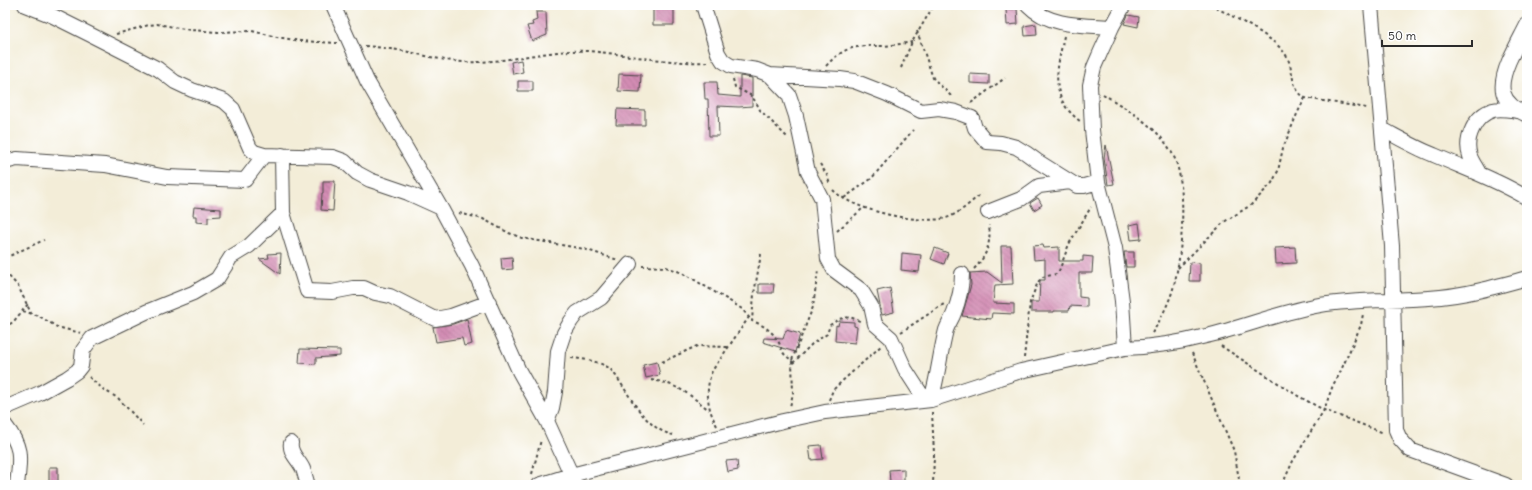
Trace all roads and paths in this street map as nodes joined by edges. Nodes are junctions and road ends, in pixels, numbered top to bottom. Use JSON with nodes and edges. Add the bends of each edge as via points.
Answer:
{"nodes":[{"id":1,"x":25,"y":5,"type":"edge"},
{"id":2,"x":333,"y":5,"type":"edge"},
{"id":3,"x":703,"y":5,"type":"edge"},
{"id":4,"x":934,"y":5,"type":"edge"},
{"id":5,"x":1028,"y":5,"type":"edge"},
{"id":6,"x":1124,"y":5,"type":"edge"},
{"id":7,"x":1211,"y":5,"type":"edge"},
{"id":8,"x":1372,"y":5,"type":"edge"},
{"id":9,"x":1066,"y":24,"type":"junction"},
{"id":10,"x":1527,"y":25,"type":"edge"},
{"id":11,"x":1112,"y":27,"type":"junction"},
{"id":12,"x":917,"y":31,"type":"junction"},
{"id":13,"x":112,"y":34,"type":"dead end"},
{"id":14,"x":912,"y":42,"type":"junction"},
{"id":15,"x":349,"y":44,"type":"junction"},
{"id":16,"x":727,"y":64,"type":"junction"},
{"id":17,"x":901,"y":68,"type":"dead end"},
{"id":18,"x":770,"y":74,"type":"junction"},
{"id":19,"x":815,"y":77,"type":"junction"},
{"id":20,"x":1005,"y":78,"type":"dead end"},
{"id":21,"x":1090,"y":85,"type":"junction"},
{"id":22,"x":952,"y":98,"type":"dead end"},
{"id":23,"x":1305,"y":98,"type":"junction"},
{"id":24,"x":1382,"y":111,"type":"junction"},
{"id":25,"x":1522,"y":113,"type":"edge"},
{"id":26,"x":972,"y":118,"type":"junction"},
{"id":27,"x":1382,"y":129,"type":"junction"},
{"id":28,"x":913,"y":130,"type":"dead end"},
{"id":29,"x":1092,"y":130,"type":"junction"},
{"id":30,"x":788,"y":137,"type":"dead end"},
{"id":31,"x":803,"y":150,"type":"junction"},
{"id":32,"x":264,"y":154,"type":"junction"},
{"id":33,"x":282,"y":155,"type":"junction"},
{"id":34,"x":5,"y":162,"type":"edge"},
{"id":35,"x":1479,"y":173,"type":"junction"},
{"id":36,"x":1070,"y":182,"type":"junction"},
{"id":37,"x":1100,"y":188,"type":"junction"},
{"id":38,"x":982,"y":194,"type":"dead end"},
{"id":39,"x":844,"y":198,"type":"junction"},
{"id":40,"x":1527,"y":198,"type":"edge"},
{"id":41,"x":440,"y":208,"type":"junction"},
{"id":42,"x":862,"y":208,"type":"junction"},
{"id":43,"x":988,"y":212,"type":"dead end"},
{"id":44,"x":284,"y":213,"type":"junction"},
{"id":45,"x":990,"y":235,"type":"dead end"},
{"id":46,"x":44,"y":240,"type":"dead end"},
{"id":47,"x":826,"y":243,"type":"junction"},
{"id":48,"x":761,"y":254,"type":"dead end"},
{"id":49,"x":5,"y":258,"type":"edge"},
{"id":50,"x":630,"y":264,"type":"junction"},
{"id":51,"x":818,"y":269,"type":"dead end"},
{"id":52,"x":1177,"y":269,"type":"junction"},
{"id":53,"x":5,"y":272,"type":"edge"},
{"id":54,"x":962,"y":274,"type":"joint"},
{"id":55,"x":1527,"y":278,"type":"edge"},
{"id":56,"x":1394,"y":300,"type":"junction"},
{"id":57,"x":1366,"y":301,"type":"junction"},
{"id":58,"x":489,"y":302,"type":"junction"},
{"id":59,"x":28,"y":304,"type":"junction"},
{"id":60,"x":23,"y":311,"type":"junction"},
{"id":61,"x":31,"y":313,"type":"junction"},
{"id":62,"x":750,"y":317,"type":"junction"},
{"id":63,"x":752,"y":321,"type":"junction"},
{"id":64,"x":864,"y":323,"type":"dead end"},
{"id":65,"x":5,"y":328,"type":"edge"},
{"id":66,"x":1207,"y":336,"type":"junction"},
{"id":67,"x":92,"y":338,"type":"junction"},
{"id":68,"x":1187,"y":340,"type":"junction"},
{"id":69,"x":728,"y":347,"type":"junction"},
{"id":70,"x":1125,"y":348,"type":"junction"},
{"id":71,"x":1142,"y":348,"type":"junction"},
{"id":72,"x":558,"y":356,"type":"junction"},
{"id":73,"x":792,"y":360,"type":"junction"},
{"id":74,"x":662,"y":362,"type":"dead end"},
{"id":75,"x":792,"y":364,"type":"junction"},
{"id":76,"x":81,"y":366,"type":"junction"},
{"id":77,"x":1021,"y":371,"type":"junction"},
{"id":78,"x":651,"y":380,"type":"dead end"},
{"id":79,"x":928,"y":400,"type":"junction"},
{"id":80,"x":5,"y":408,"type":"edge"},
{"id":81,"x":710,"y":410,"type":"junction"},
{"id":82,"x":1324,"y":410,"type":"junction"},
{"id":83,"x":547,"y":421,"type":"junction"},
{"id":84,"x":783,"y":421,"type":"junction"},
{"id":85,"x":5,"y":425,"type":"edge"},
{"id":86,"x":143,"y":425,"type":"dead end"},
{"id":87,"x":674,"y":435,"type":"dead end"},
{"id":88,"x":724,"y":436,"type":"junction"},
{"id":89,"x":1400,"y":439,"type":"junction"},
{"id":90,"x":291,"y":443,"type":"dead end"},
{"id":91,"x":573,"y":480,"type":"edge"},
{"id":92,"x":535,"y":482,"type":"edge"},
{"id":93,"x":18,"y":485,"type":"edge"},
{"id":94,"x":308,"y":485,"type":"edge"},
{"id":95,"x":933,"y":485,"type":"edge"},
{"id":96,"x":1240,"y":485,"type":"edge"},
{"id":97,"x":1282,"y":485,"type":"edge"},
{"id":98,"x":1506,"y":485,"type":"edge"}],
"edges":[{"from":1,"to":32,"type":"street","via":[[53,16],[158,69],[175,82],[224,101],[233,109],[250,148],[254,152]]},
{"from":2,"to":15,"type":"street"},
{"from":3,"to":16,"type":"street","via":[[718,53]]},
{"from":4,"to":12,"type":"path"},
{"from":5,"to":9,"type":"street","via":[[1040,14]]},
{"from":6,"to":11,"type":"street"},
{"from":7,"to":23,"type":"path","via":[[1278,45],[1287,56],[1298,93]]},
{"from":8,"to":24,"type":"street"},
{"from":9,"to":11,"type":"street"},
{"from":9,"to":29,"type":"path","via":[[1056,87],[1063,105]]},
{"from":10,"to":25,"type":"street","via":[[1502,76],[1501,87],[1506,100]]},
{"from":11,"to":21,"type":"street","via":[[1094,67]]},
{"from":12,"to":14,"type":"path"},
{"from":12,"to":22,"type":"path","via":[[934,78]]},
{"from":13,"to":15,"type":"path","via":[[157,24],[190,30],[252,31],[300,41]]},
{"from":14,"to":17,"type":"path"},
{"from":14,"to":19,"type":"path","via":[[854,47],[831,60]]},
{"from":15,"to":16,"type":"path","via":[[464,62],[587,51],[672,61]]},
{"from":15,"to":41,"type":"street","via":[[373,93]]},
{"from":16,"to":18,"type":"street"},
{"from":16,"to":30,"type":"path","via":[[735,87],[750,95],[760,110]]},
{"from":18,"to":19,"type":"street"},
{"from":18,"to":31,"type":"street","via":[[789,95]]},
{"from":19,"to":26,"type":"street","via":[[854,81],[921,111],[939,109]]},
{"from":20,"to":26,"type":"path","via":[[964,109]]},
{"from":21,"to":29,"type":"street"},
{"from":21,"to":52,"type":"path","via":[[1140,119],[1162,138],[1174,155],[1182,198]]},
{"from":23,"to":24,"type":"path"},
{"from":23,"to":52,"type":"path","via":[[1283,148],[1278,171],[1272,183],[1251,205],[1219,227]]},
{"from":24,"to":27,"type":"street"},
{"from":25,"to":35,"type":"street","via":[[1493,110],[1475,124],[1469,139],[1470,155]]},
{"from":26,"to":36,"type":"street","via":[[975,128],[987,142],[1016,147]]},
{"from":27,"to":35,"type":"street","via":[[1433,155]]},
{"from":27,"to":56,"type":"street"},
{"from":28,"to":39,"type":"path","via":[[871,178]]},
{"from":29,"to":37,"type":"street"},
{"from":31,"to":39,"type":"path","via":[[822,166],[834,192]]},
{"from":31,"to":47,"type":"street","via":[[808,172],[822,199]]},
{"from":32,"to":33,"type":"street"},
{"from":32,"to":34,"type":"street","via":[[245,180],[167,177],[105,165],[17,159]]},
{"from":33,"to":41,"type":"street","via":[[333,157],[344,161],[357,173],[370,180],[408,193]]},
{"from":33,"to":44,"type":"street"},
{"from":35,"to":40,"type":"street"},
{"from":36,"to":37,"type":"street","via":[[1077,186]]},
{"from":36,"to":43,"type":"street","via":[[1039,186],[1020,199]]},
{"from":37,"to":70,"type":"street","via":[[1114,248],[1122,301]]},
{"from":37,"to":77,"type":"path","via":[[1068,244],[1059,271],[1043,277],[1038,282],[1030,302]]},
{"from":38,"to":42,"type":"path","via":[[946,218],[900,216]]},
{"from":39,"to":42,"type":"path"},
{"from":41,"to":50,"type":"path","via":[[483,219],[522,238],[584,249]]},
{"from":41,"to":58,"type":"street"},
{"from":42,"to":47,"type":"path"},
{"from":44,"to":58,"type":"street","via":[[307,291],[332,292],[364,288],[390,296],[435,319]]},
{"from":44,"to":67,"type":"street","via":[[249,246],[231,257],[217,279],[193,293]]},
{"from":45,"to":54,"type":"path","via":[[988,249],[980,263],[970,273]]},
{"from":46,"to":49,"type":"path"},
{"from":47,"to":79,"type":"street","via":[[828,259],[834,270],[860,290],[871,306],[875,324],[891,338],[904,369]]},
{"from":48,"to":63,"type":"path"},
{"from":50,"to":62,"type":"path","via":[[676,270],[733,303]]},
{"from":50,"to":72,"type":"street","via":[[601,298],[584,307],[571,321],[560,342]]},
{"from":51,"to":73,"type":"path","via":[[813,307]]},
{"from":52,"to":71,"type":"path","via":[[1170,297],[1158,325]]},
{"from":53,"to":59,"type":"path","via":[[18,286]]},
{"from":54,"to":79,"type":"street","via":[[959,297],[937,370],[937,382]]},
{"from":55,"to":56,"type":"street","via":[[1481,291]]},
{"from":56,"to":57,"type":"street"},
{"from":56,"to":89,"type":"street","via":[[1396,430]]},
{"from":57,"to":66,"type":"street","via":[[1322,305],[1288,312]]},
{"from":57,"to":82,"type":"path","via":[[1361,325]]},
{"from":58,"to":83,"type":"street","via":[[519,371]]},
{"from":59,"to":60,"type":"path"},
{"from":59,"to":61,"type":"path"},
{"from":60,"to":61,"type":"path"},
{"from":60,"to":65,"type":"path"},
{"from":61,"to":67,"type":"path","via":[[57,327]]},
{"from":62,"to":63,"type":"path"},
{"from":62,"to":69,"type":"path"},
{"from":63,"to":73,"type":"path","via":[[776,337],[782,352]]},
{"from":64,"to":75,"type":"path","via":[[850,317],[839,319],[830,325],[827,334],[812,344]]},
{"from":66,"to":68,"type":"street"},
{"from":66,"to":82,"type":"path","via":[[1298,396]]},
{"from":67,"to":76,"type":"street","via":[[83,350]]},
{"from":68,"to":71,"type":"street"},
{"from":68,"to":96,"type":"path","via":[[1234,451]]},
{"from":69,"to":74,"type":"path","via":[[697,346]]},
{"from":69,"to":81,"type":"path","via":[[709,379],[707,398]]},
{"from":70,"to":71,"type":"street"},
{"from":70,"to":77,"type":"street"},
{"from":72,"to":83,"type":"street","via":[[555,392]]},
{"from":72,"to":87,"type":"path","via":[[588,360],[608,368],[653,425],[662,432]]},
{"from":73,"to":75,"type":"path"},
{"from":75,"to":84,"type":"path","via":[[793,399]]},
{"from":76,"to":80,"type":"street","via":[[67,378],[40,393]]},
{"from":76,"to":86,"type":"path","via":[[98,386],[118,398]]},
{"from":77,"to":79,"type":"street"},
{"from":78,"to":81,"type":"path","via":[[674,385],[692,395]]},
{"from":79,"to":84,"type":"street","via":[[825,412]]},
{"from":79,"to":95,"type":"path","via":[[934,454]]},
{"from":81,"to":88,"type":"path"},
{"from":82,"to":89,"type":"path"},
{"from":82,"to":97,"type":"path","via":[[1293,461]]},
{"from":83,"to":91,"type":"street"},
{"from":83,"to":92,"type":"path"},
{"from":84,"to":88,"type":"street"},
{"from":85,"to":93,"type":"street","via":[[20,451]]},
{"from":88,"to":91,"type":"street"},
{"from":89,"to":98,"type":"street","via":[[1410,450]]},
{"from":90,"to":94,"type":"street","via":[[292,452],[302,468]]},
{"from":91,"to":92,"type":"street"}]}
